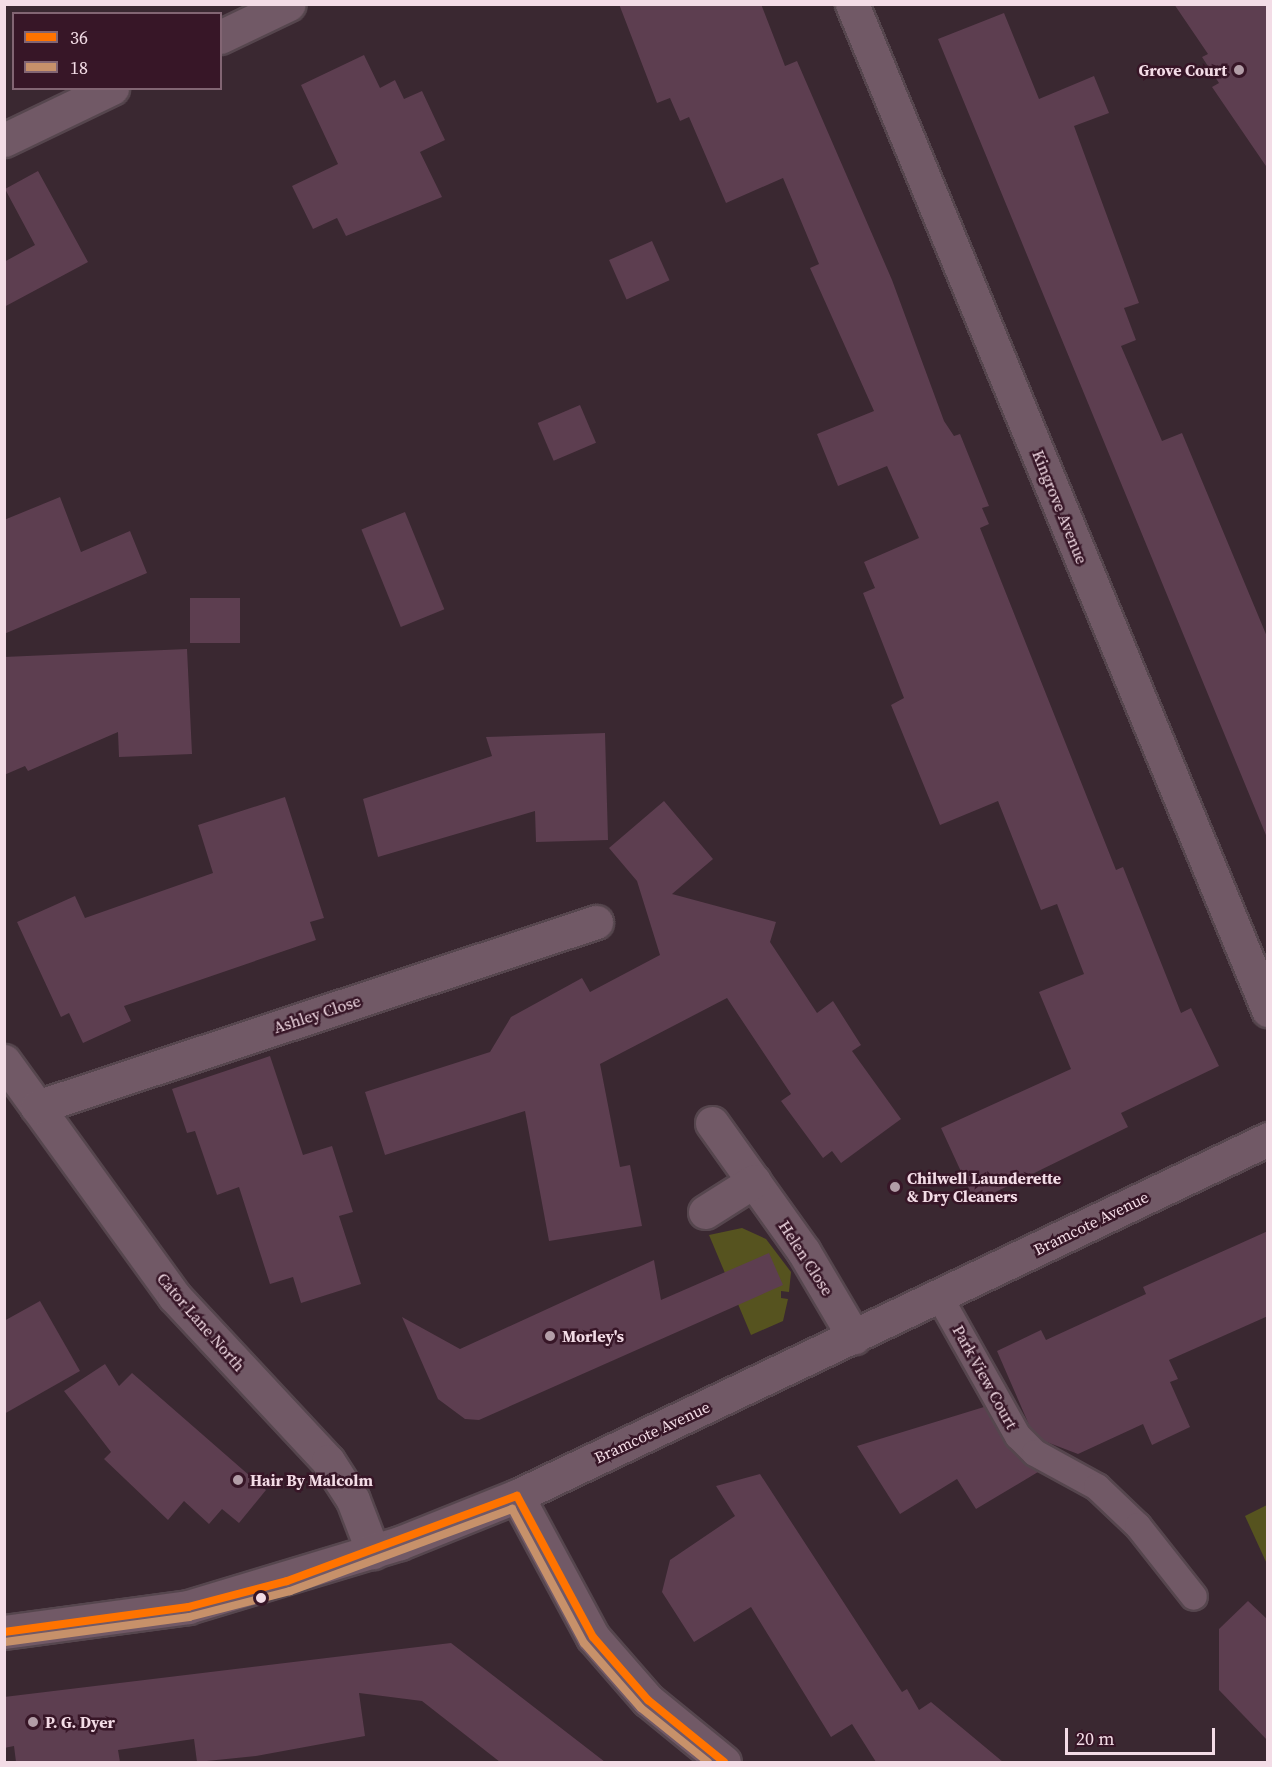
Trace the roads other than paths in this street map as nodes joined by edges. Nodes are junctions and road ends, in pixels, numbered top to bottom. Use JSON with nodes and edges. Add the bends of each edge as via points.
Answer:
{"nodes":[{"id":1,"x":289,"y":4,"type":"edge"},
{"id":2,"x":852,"y":4,"type":"edge"},
{"id":3,"x":222,"y":36,"type":"edge"},
{"id":4,"x":108,"y":90,"type":"edge"},
{"id":5,"x":4,"y":140,"type":"edge"},
{"id":6,"x":596,"y":922,"type":"dead end"},
{"id":7,"x":1268,"y":1010,"type":"edge"},
{"id":8,"x":4,"y":1061,"type":"edge"},
{"id":9,"x":37,"y":1107,"type":"junction"},
{"id":10,"x":712,"y":1124,"type":"dead end"},
{"id":11,"x":1268,"y":1138,"type":"edge"},
{"id":12,"x":754,"y":1181,"type":"junction"},
{"id":13,"x":705,"y":1212,"type":"dead end"},
{"id":14,"x":939,"y":1296,"type":"junction"},
{"id":15,"x":854,"y":1337,"type":"junction"},
{"id":16,"x":517,"y":1496,"type":"junction"},
{"id":17,"x":373,"y":1552,"type":"junction"},
{"id":18,"x":1194,"y":1597,"type":"dead end"},
{"id":19,"x":4,"y":1632,"type":"edge"},
{"id":20,"x":724,"y":1762,"type":"edge"}],
"edges":[{"from":1,"to":3,"type":"street"},
{"from":2,"to":7,"type":"street","name":"Kingrove Avenue"},
{"from":4,"to":5,"type":"street"},
{"from":6,"to":9,"type":"street","name":"Ashley Close"},
{"from":8,"to":9,"type":"street","name":"Cator Lane North"},
{"from":9,"to":17,"type":"street","name":"Cator Lane North","via":[[174,1296],[328,1461],[353,1500]]},
{"from":10,"to":12,"type":"street","name":"Helen Close"},
{"from":11,"to":14,"type":"street","name":"Bramcote Avenue"},
{"from":12,"to":13,"type":"street"},
{"from":12,"to":15,"type":"street","name":"Helen Close","via":[[804,1252]]},
{"from":14,"to":15,"type":"street","name":"Bramcote Avenue"},
{"from":14,"to":18,"type":"lane","name":"Park View Court","via":[[1018,1436],[1035,1453],[1097,1487],[1138,1526]]},
{"from":15,"to":16,"type":"street","name":"Bramcote Avenue"},
{"from":16,"to":17,"type":"street","name":"Bramcote Avenue"},
{"from":16,"to":20,"type":"street","via":[[593,1637],[648,1700]]},
{"from":17,"to":19,"type":"street","name":"Bramcote Avenue","via":[[188,1607]]}]}
